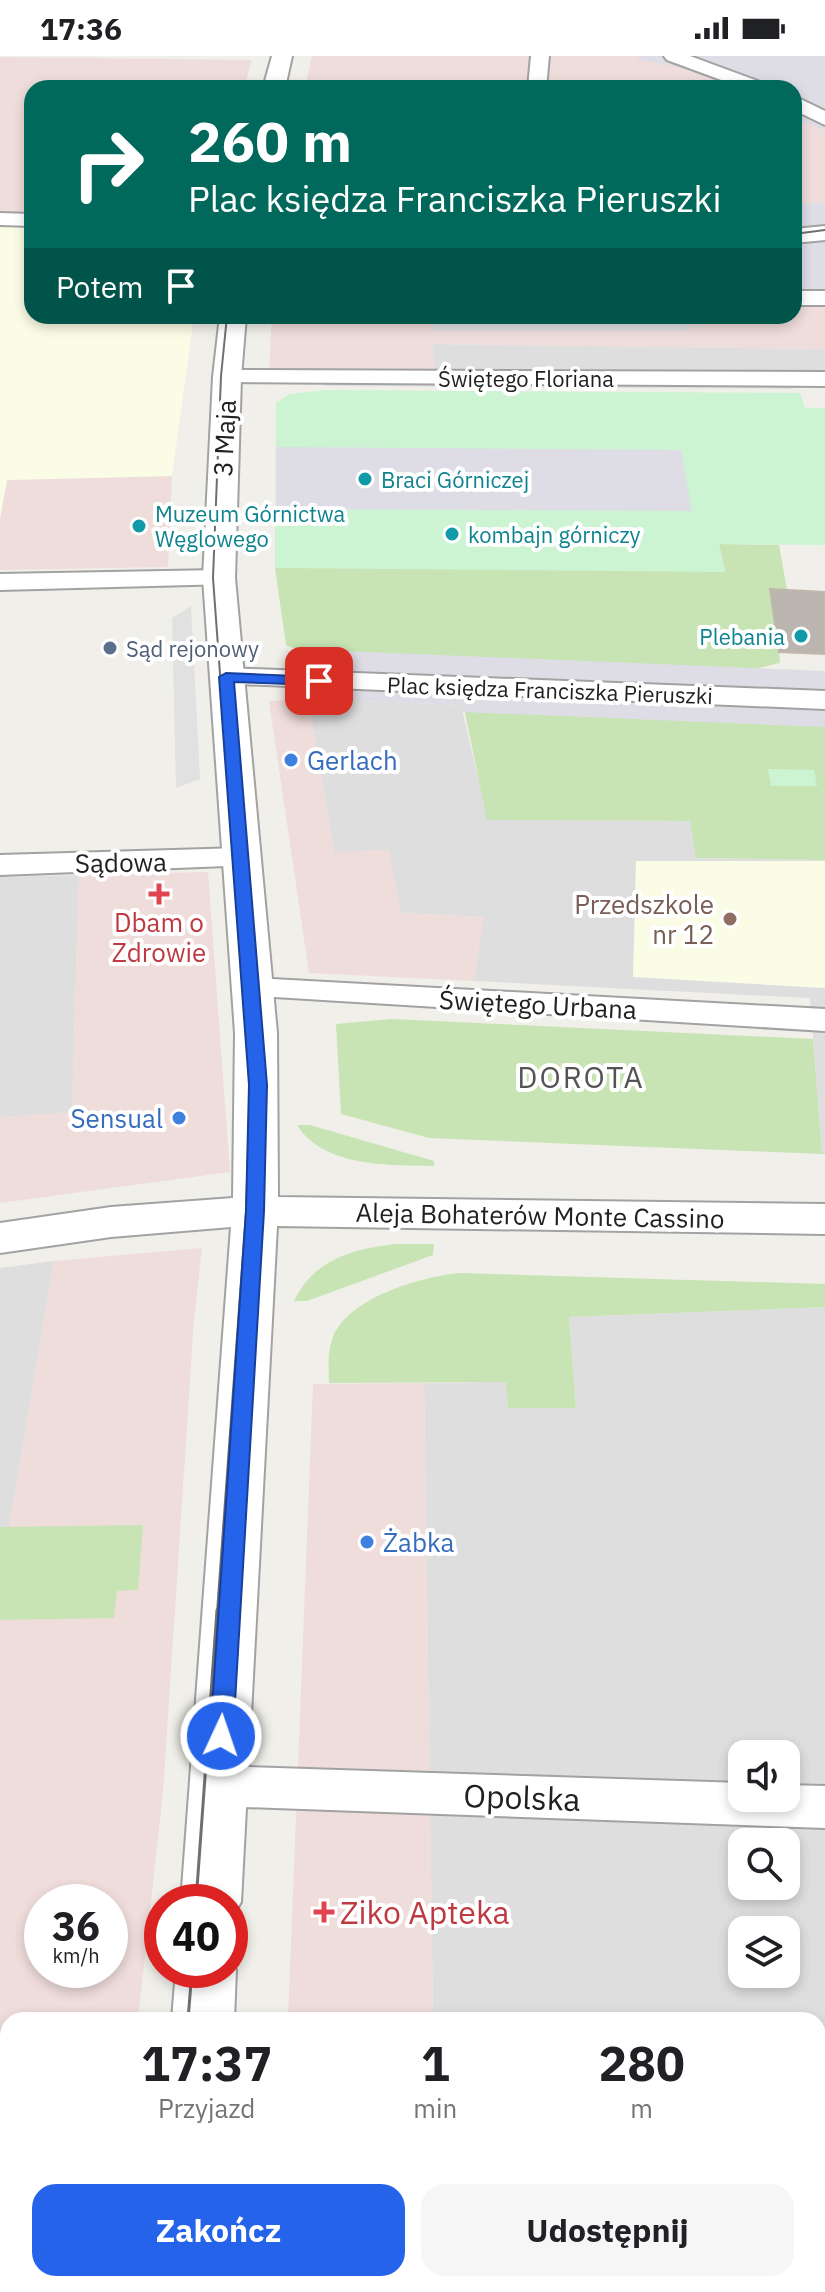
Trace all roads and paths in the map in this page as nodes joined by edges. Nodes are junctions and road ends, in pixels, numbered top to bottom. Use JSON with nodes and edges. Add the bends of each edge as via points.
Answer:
{"nodes":[{"id":1,"x":282,"y":56,"type":"edge"},
{"id":2,"x":540,"y":56,"type":"edge"},
{"id":3,"x":673,"y":56,"type":"edge"},
{"id":4,"x":276,"y":80,"type":"edge"},
{"id":5,"x":538,"y":80,"type":"edge"},
{"id":6,"x":738,"y":80,"type":"edge"},
{"id":7,"x":802,"y":106,"type":"edge"},
{"id":8,"x":802,"y":116,"type":"edge"},
{"id":9,"x":823,"y":116,"type":"edge"},
{"id":10,"x":0,"y":219,"type":"edge"},
{"id":11,"x":24,"y":220,"type":"edge"},
{"id":12,"x":825,"y":233,"type":"edge"},
{"id":13,"x":802,"y":235,"type":"edge"},
{"id":14,"x":802,"y":298,"type":"edge"},
{"id":15,"x":825,"y":298,"type":"edge"},
{"id":16,"x":232,"y":324,"type":"edge"},
{"id":17,"x":227,"y":377,"type":"junction"},
{"id":18,"x":825,"y":379,"type":"edge"},
{"id":19,"x":219,"y":578,"type":"junction"},
{"id":20,"x":0,"y":582,"type":"edge"},
{"id":21,"x":226,"y":677,"type":"junction"},
{"id":22,"x":825,"y":700,"type":"edge"},
{"id":23,"x":241,"y":858,"type":"junction"},
{"id":24,"x":0,"y":865,"type":"edge"},
{"id":25,"x":252,"y":988,"type":"junction"},
{"id":26,"x":825,"y":1020,"type":"edge"},
{"id":27,"x":255,"y":1211,"type":"junction"},
{"id":28,"x":825,"y":1219,"type":"edge"},
{"id":29,"x":0,"y":1238,"type":"edge"},
{"id":30,"x":218,"y":1786,"type":"junction"},
{"id":31,"x":825,"y":1807,"type":"edge"},
{"id":32,"x":212,"y":1884,"type":"edge"},
{"id":33,"x":205,"y":1988,"type":"edge"},
{"id":34,"x":203,"y":2012,"type":"edge"}],
"edges":[{"from":1,"to":4,"type":"street"},
{"from":2,"to":5,"type":"street"},
{"from":3,"to":6,"type":"street"},
{"from":7,"to":9,"type":"street"},
{"from":8,"to":9,"type":"street"},
{"from":10,"to":11,"type":"street"},
{"from":12,"to":13,"type":"street"},
{"from":14,"to":15,"type":"street"},
{"from":16,"to":17,"type":"street","name":"3 Maja"},
{"from":17,"to":18,"type":"street","name":"Świętego Floriana"},
{"from":17,"to":19,"type":"street","name":"3 Maja"},
{"from":19,"to":20,"type":"street"},
{"from":19,"to":21,"type":"street","name":"3 Maja"},
{"from":21,"to":22,"type":"street","name":"Plac księdza Franciszka Pieruszki"},
{"from":21,"to":23,"type":"street","name":"3 Maja"},
{"from":23,"to":24,"type":"street","name":"Sądowa"},
{"from":23,"to":25,"type":"street","name":"3 Maja"},
{"from":25,"to":26,"type":"street","name":"Świętego Urbana"},
{"from":25,"to":27,"type":"street","name":"3 Maja","via":[[258,1085]]},
{"from":27,"to":28,"type":"street","name":"Aleja Bohaterów Monte Cassino"},
{"from":27,"to":29,"type":"street","name":"Aleja Bohaterów Monte Cassino","via":[[111,1222]]},
{"from":27,"to":30,"type":"street","name":"3 Maja"},
{"from":30,"to":31,"type":"street","name":"Opolska"},
{"from":30,"to":32,"type":"street","name":"3 Maja"},
{"from":33,"to":34,"type":"street"}]}
